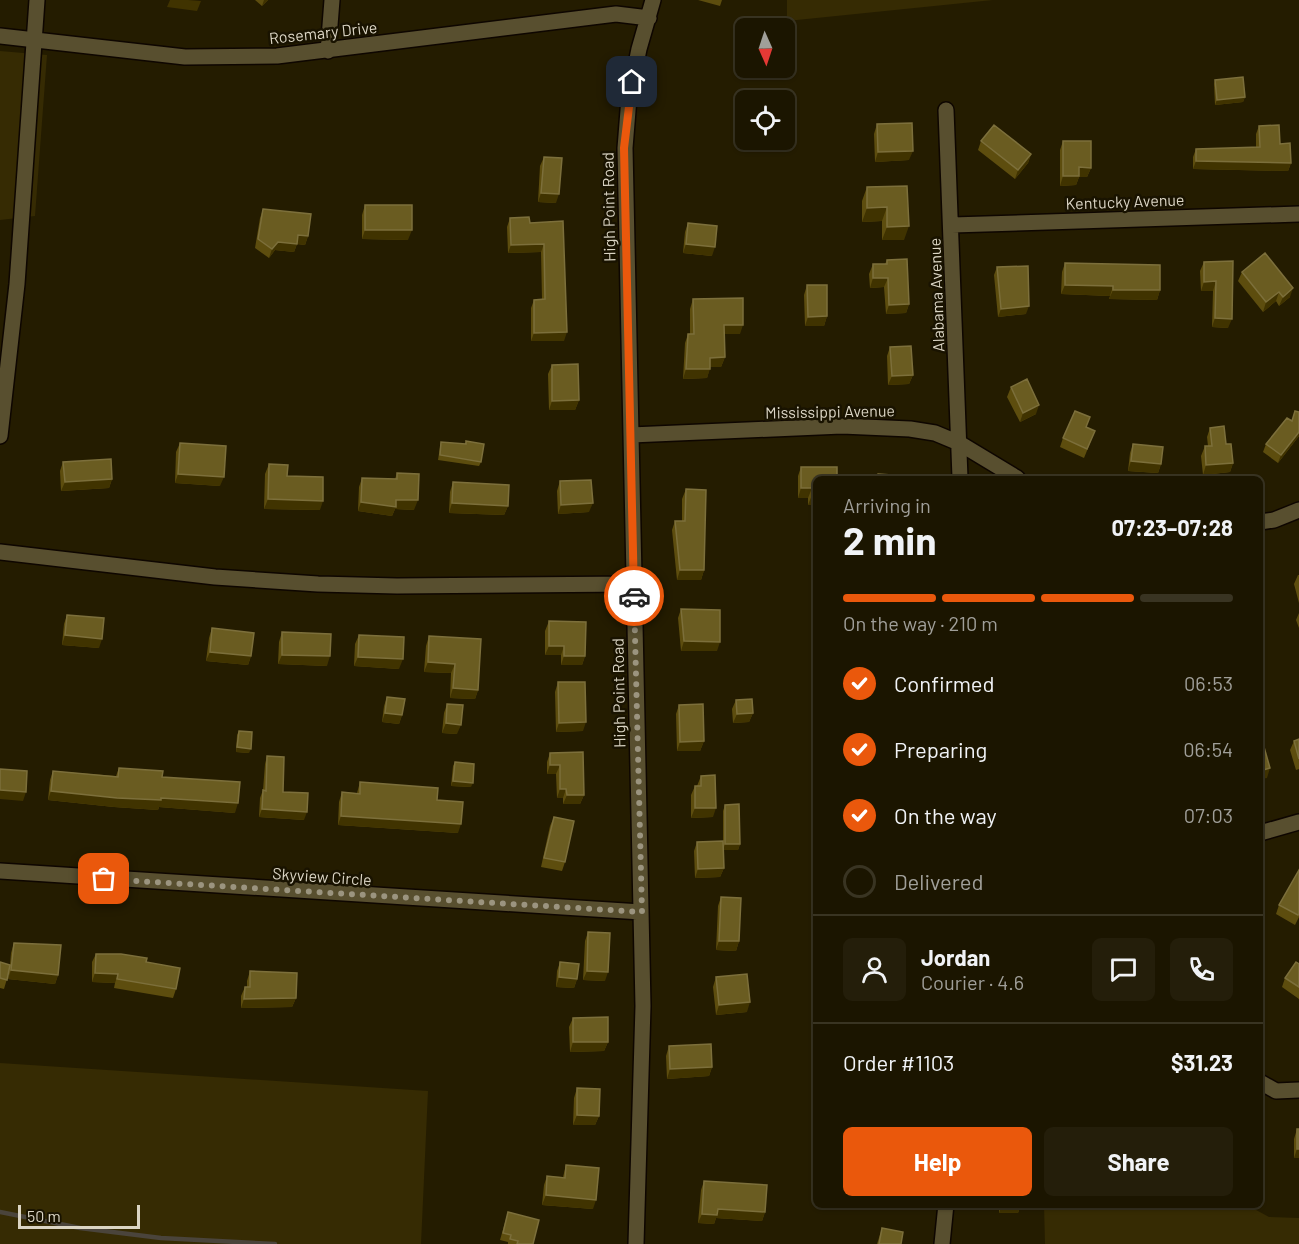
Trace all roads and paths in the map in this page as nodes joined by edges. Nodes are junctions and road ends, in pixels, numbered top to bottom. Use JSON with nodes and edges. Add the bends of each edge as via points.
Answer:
{"nodes":[{"id":1,"x":37,"y":0,"type":"edge"},
{"id":2,"x":332,"y":0,"type":"edge"},
{"id":3,"x":653,"y":0,"type":"edge"},
{"id":4,"x":649,"y":18,"type":"junction"},
{"id":5,"x":0,"y":36,"type":"edge"},
{"id":6,"x":34,"y":40,"type":"junction"},
{"id":7,"x":328,"y":51,"type":"junction"},
{"id":8,"x":946,"y":110,"type":"dead end"},
{"id":9,"x":1299,"y":214,"type":"edge"},
{"id":10,"x":952,"y":225,"type":"junction"},
{"id":11,"x":631,"y":435,"type":"junction"},
{"id":12,"x":0,"y":436,"type":"edge"},
{"id":13,"x":959,"y":443,"type":"junction"},
{"id":14,"x":960,"y":476,"type":"edge"},
{"id":15,"x":1014,"y":476,"type":"edge"},
{"id":16,"x":1299,"y":510,"type":"edge"},
{"id":17,"x":1263,"y":522,"type":"edge"},
{"id":18,"x":0,"y":552,"type":"edge"},
{"id":19,"x":633,"y":584,"type":"junction"},
{"id":20,"x":1299,"y":822,"type":"edge"},
{"id":21,"x":1263,"y":832,"type":"edge"},
{"id":22,"x":0,"y":871,"type":"edge"},
{"id":23,"x":642,"y":912,"type":"junction"},
{"id":24,"x":1263,"y":1084,"type":"edge"},
{"id":25,"x":1299,"y":1090,"type":"edge"},
{"id":26,"x":946,"y":1208,"type":"edge"},
{"id":27,"x":636,"y":1244,"type":"edge"},
{"id":28,"x":942,"y":1244,"type":"edge"}],
"edges":[{"from":1,"to":6,"type":"street"},
{"from":2,"to":7,"type":"street"},
{"from":3,"to":4,"type":"street","name":"High Point Road"},
{"from":4,"to":7,"type":"street","name":"Rosemary Drive","via":[[616,14]]},
{"from":4,"to":11,"type":"street","name":"High Point Road","via":[[631,88],[624,148]]},
{"from":5,"to":6,"type":"street","name":"Rosemary Drive"},
{"from":6,"to":7,"type":"street","name":"Rosemary Drive","via":[[185,57]]},
{"from":6,"to":12,"type":"street","via":[[17,284]]},
{"from":8,"to":10,"type":"street","name":"Alabama Avenue"},
{"from":9,"to":10,"type":"street","name":"Kentucky Avenue"},
{"from":10,"to":13,"type":"street","name":"Alabama Avenue"},
{"from":11,"to":13,"type":"street","name":"Mississippi Avenue","via":[[842,426],[910,429],[935,433]]},
{"from":11,"to":19,"type":"street","name":"High Point Road"},
{"from":13,"to":14,"type":"street","name":"Alabama Avenue"},
{"from":13,"to":15,"type":"street","name":"Mississippi Avenue"},
{"from":16,"to":17,"type":"street"},
{"from":18,"to":19,"type":"street","via":[[318,584]]},
{"from":19,"to":23,"type":"street","name":"High Point Road"},
{"from":20,"to":21,"type":"street"},
{"from":22,"to":23,"type":"street","name":"Skyview Circle"},
{"from":23,"to":27,"type":"street","name":"High Point Road","via":[[642,1093]]},
{"from":24,"to":25,"type":"street","via":[[1276,1091]]},
{"from":26,"to":28,"type":"street"}]}
